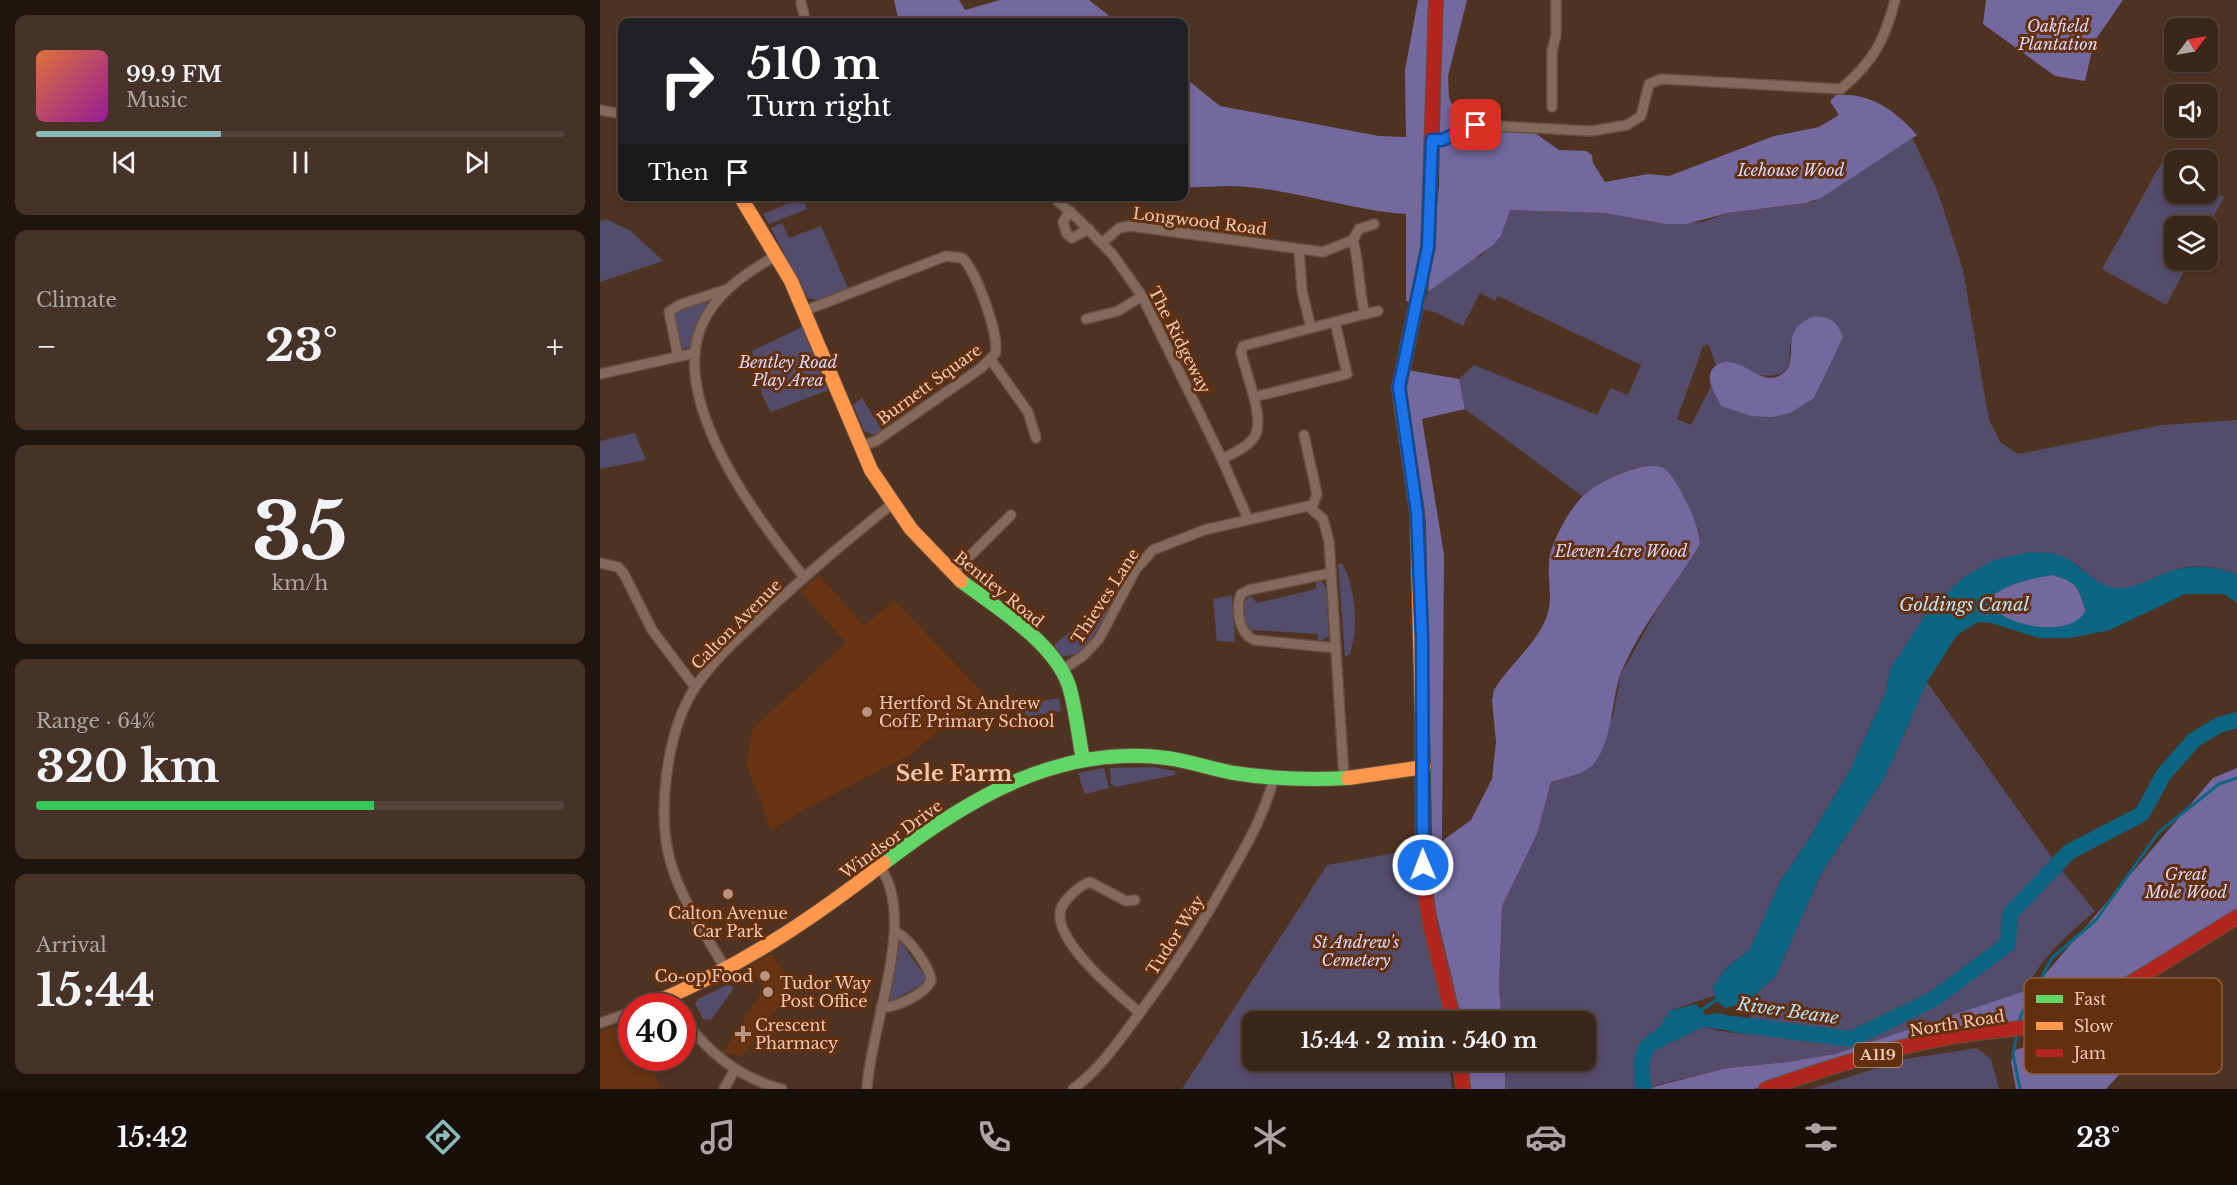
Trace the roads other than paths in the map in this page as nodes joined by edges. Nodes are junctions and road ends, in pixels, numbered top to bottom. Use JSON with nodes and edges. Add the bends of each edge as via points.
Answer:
{"nodes":[{"id":1,"x":1436,"y":0,"type":"edge"},
{"id":2,"x":1556,"y":0,"type":"edge"},
{"id":3,"x":1895,"y":0,"type":"edge"},
{"id":4,"x":801,"y":3,"type":"dead end"},
{"id":5,"x":805,"y":18,"type":"edge"},
{"id":6,"x":1552,"y":107,"type":"dead end"},
{"id":7,"x":600,"y":110,"type":"edge"},
{"id":8,"x":618,"y":113,"type":"edge"},
{"id":9,"x":1432,"y":140,"type":"junction"},
{"id":10,"x":743,"y":201,"type":"edge"},
{"id":11,"x":1058,"y":201,"type":"edge"},
{"id":12,"x":1070,"y":211,"type":"junction"},
{"id":13,"x":1374,"y":224,"type":"dead end"},
{"id":14,"x":1089,"y":229,"type":"junction"},
{"id":15,"x":1353,"y":240,"type":"junction"},
{"id":16,"x":1102,"y":243,"type":"junction"},
{"id":17,"x":1299,"y":249,"type":"junction"},
{"id":18,"x":777,"y":255,"type":"junction"},
{"id":19,"x":727,"y":289,"type":"junction"},
{"id":20,"x":1142,"y":296,"type":"junction"},
{"id":21,"x":804,"y":311,"type":"junction"},
{"id":22,"x":1378,"y":311,"type":"dead end"},
{"id":23,"x":1365,"y":314,"type":"junction"},
{"id":24,"x":1086,"y":319,"type":"dead end"},
{"id":25,"x":1335,"y":322,"type":"junction"},
{"id":26,"x":1311,"y":328,"type":"junction"},
{"id":27,"x":695,"y":352,"type":"junction"},
{"id":28,"x":678,"y":356,"type":"junction"},
{"id":29,"x":991,"y":360,"type":"junction"},
{"id":30,"x":600,"y":374,"type":"edge"},
{"id":31,"x":1254,"y":397,"type":"junction"},
{"id":32,"x":1304,"y":435,"type":"dead end"},
{"id":33,"x":1036,"y":438,"type":"dead end"},
{"id":34,"x":861,"y":446,"type":"junction"},
{"id":35,"x":1222,"y":459,"type":"junction"},
{"id":36,"x":892,"y":504,"type":"junction"},
{"id":37,"x":1312,"y":508,"type":"junction"},
{"id":38,"x":1011,"y":515,"type":"dead end"},
{"id":39,"x":1248,"y":519,"type":"junction"},
{"id":40,"x":600,"y":563,"type":"edge"},
{"id":41,"x":1331,"y":573,"type":"junction"},
{"id":42,"x":952,"y":574,"type":"junction"},
{"id":43,"x":804,"y":577,"type":"junction"},
{"id":44,"x":1336,"y":648,"type":"junction"},
{"id":45,"x":1062,"y":670,"type":"junction"},
{"id":46,"x":696,"y":687,"type":"junction"},
{"id":47,"x":1083,"y":759,"type":"junction"},
{"id":48,"x":1424,"y":767,"type":"junction"},
{"id":49,"x":1274,"y":777,"type":"junction"},
{"id":50,"x":1344,"y":778,"type":"junction"},
{"id":51,"x":881,"y":868,"type":"junction"},
{"id":52,"x":1135,"y":900,"type":"dead end"},
{"id":53,"x":2237,"y":917,"type":"edge"},
{"id":54,"x":896,"y":932,"type":"junction"},
{"id":55,"x":726,"y":970,"type":"junction"},
{"id":56,"x":2139,"y":978,"type":"edge"},
{"id":57,"x":688,"y":993,"type":"edge"},
{"id":58,"x":881,"y":1006,"type":"junction"},
{"id":59,"x":1451,"y":1011,"type":"edge"},
{"id":60,"x":1140,"y":1013,"type":"junction"},
{"id":61,"x":618,"y":1017,"type":"edge"},
{"id":62,"x":600,"y":1023,"type":"edge"},
{"id":63,"x":2024,"y":1030,"type":"edge"},
{"id":64,"x":696,"y":1034,"type":"edge"},
{"id":65,"x":735,"y":1069,"type":"junction"},
{"id":66,"x":1461,"y":1071,"type":"edge"},
{"id":67,"x":724,"y":1089,"type":"edge"},
{"id":68,"x":782,"y":1089,"type":"edge"},
{"id":69,"x":867,"y":1089,"type":"edge"},
{"id":70,"x":1073,"y":1089,"type":"edge"},
{"id":71,"x":1463,"y":1089,"type":"edge"},
{"id":72,"x":1766,"y":1089,"type":"edge"}],
"edges":[{"from":1,"to":9,"type":"street"},
{"from":2,"to":6,"type":"street"},
{"from":3,"to":9,"type":"street","via":[[1880,46],[1863,71],[1841,89],[1661,79],[1649,84],[1641,116],[1616,128],[1580,131],[1476,125],[1442,140]]},
{"from":4,"to":5,"type":"street"},
{"from":7,"to":8,"type":"street"},
{"from":9,"to":48,"type":"street","via":[[1428,247],[1399,387],[1417,512]]},
{"from":10,"to":18,"type":"street","name":"Bentley Road"},
{"from":11,"to":12,"type":"street","name":"The Ridgeway"},
{"from":12,"to":14,"type":"street","name":"The Ridgeway"},
{"from":12,"to":14,"type":"street","via":[[1063,222],[1067,234],[1072,238]]},
{"from":13,"to":15,"type":"street","name":"Longwood Road","via":[[1359,229]]},
{"from":14,"to":16,"type":"street","name":"The Ridgeway"},
{"from":15,"to":17,"type":"street","name":"Longwood Road","via":[[1327,252]]},
{"from":15,"to":23,"type":"street"},
{"from":16,"to":17,"type":"street","name":"Longwood Road","via":[[1119,228],[1130,226]]},
{"from":16,"to":20,"type":"street","name":"The Ridgeway"},
{"from":17,"to":26,"type":"street","via":[[1302,291]]},
{"from":18,"to":19,"type":"street"},
{"from":18,"to":21,"type":"street","name":"Bentley Road"},
{"from":19,"to":27,"type":"street","via":[[708,315]]},
{"from":19,"to":28,"type":"street","via":[[679,304],[669,312]]},
{"from":20,"to":24,"type":"street","via":[[1118,311]]},
{"from":20,"to":35,"type":"street","name":"The Ridgeway"},
{"from":21,"to":29,"type":"street","name":"Burnett Square","via":[[956,255],[968,262],[978,284],[997,345]]},
{"from":21,"to":34,"type":"street","name":"Bentley Road"},
{"from":22,"to":23,"type":"street"},
{"from":23,"to":25,"type":"street"},
{"from":25,"to":26,"type":"street"},
{"from":25,"to":31,"type":"street","via":[[1347,374]]},
{"from":26,"to":31,"type":"street","via":[[1243,346],[1241,353]]},
{"from":27,"to":28,"type":"street"},
{"from":27,"to":43,"type":"street","via":[[699,395],[719,446],[747,498]]},
{"from":28,"to":30,"type":"street"},
{"from":29,"to":33,"type":"street","via":[[1028,412]]},
{"from":29,"to":34,"type":"street","name":"Burnett Square","via":[[876,441]]},
{"from":31,"to":35,"type":"street","via":[[1258,433],[1251,442]]},
{"from":32,"to":37,"type":"street","via":[[1317,494]]},
{"from":34,"to":36,"type":"street","name":"Bentley Road"},
{"from":35,"to":39,"type":"street","name":"The Ridgeway"},
{"from":36,"to":42,"type":"street","name":"Bentley Road"},
{"from":36,"to":43,"type":"street","name":"Calton Avenue"},
{"from":37,"to":39,"type":"street","name":"Thieves Lane","via":[[1298,507]]},
{"from":37,"to":41,"type":"street","via":[[1325,525]]},
{"from":38,"to":42,"type":"street"},
{"from":39,"to":45,"type":"street","name":"Thieves Lane","via":[[1204,530],[1153,550],[1136,569],[1090,651]]},
{"from":40,"to":46,"type":"street","via":[[618,567],[624,574],[652,630]]},
{"from":41,"to":44,"type":"street"},
{"from":41,"to":44,"type":"street","via":[[1249,590],[1239,600],[1242,629],[1254,640]]},
{"from":42,"to":45,"type":"street","name":"Bentley Road","via":[[1026,630]]},
{"from":43,"to":46,"type":"street","name":"Calton Avenue","via":[[732,644]]},
{"from":44,"to":50,"type":"street"},
{"from":45,"to":47,"type":"street","name":"Bentley Road"},
{"from":46,"to":55,"type":"street","name":"Calton Avenue","via":[[685,707],[665,781],[664,814],[672,868],[681,892]]},
{"from":47,"to":49,"type":"street","name":"Windsor Drive","via":[[1148,756]]},
{"from":47,"to":51,"type":"street","name":"Windsor Drive","via":[[1028,773],[990,791],[955,812]]},
{"from":48,"to":50,"type":"street","name":"Windsor Drive"},
{"from":48,"to":59,"type":"street","via":[[1425,903]]},
{"from":49,"to":50,"type":"street","name":"Windsor Drive"},
{"from":49,"to":60,"type":"street","name":"Tudor Way","via":[[1263,812],[1221,891]]},
{"from":51,"to":54,"type":"street","via":[[888,882]]},
{"from":51,"to":55,"type":"street","name":"Windsor Drive","via":[[808,921]]},
{"from":52,"to":60,"type":"street","via":[[1126,901],[1090,882],[1066,900],[1060,915],[1061,927],[1083,957]]},
{"from":53,"to":56,"type":"street","name":"North Road","number":"A119"},
{"from":54,"to":58,"type":"street"},
{"from":54,"to":58,"type":"street","via":[[929,972],[931,981],[924,990],[893,1006]]},
{"from":55,"to":57,"type":"street","name":"Windsor Drive"},
{"from":58,"to":69,"type":"street"},
{"from":60,"to":70,"type":"street","name":"Tudor Way","via":[[1095,1070]]},
{"from":61,"to":62,"type":"street"},
{"from":63,"to":72,"type":"street","name":"North Road","number":"A119","via":[[1952,1037]]},
{"from":64,"to":65,"type":"street","via":[[706,1047]]},
{"from":65,"to":67,"type":"street"},
{"from":65,"to":68,"type":"street"},
{"from":66,"to":71,"type":"street"}]}
